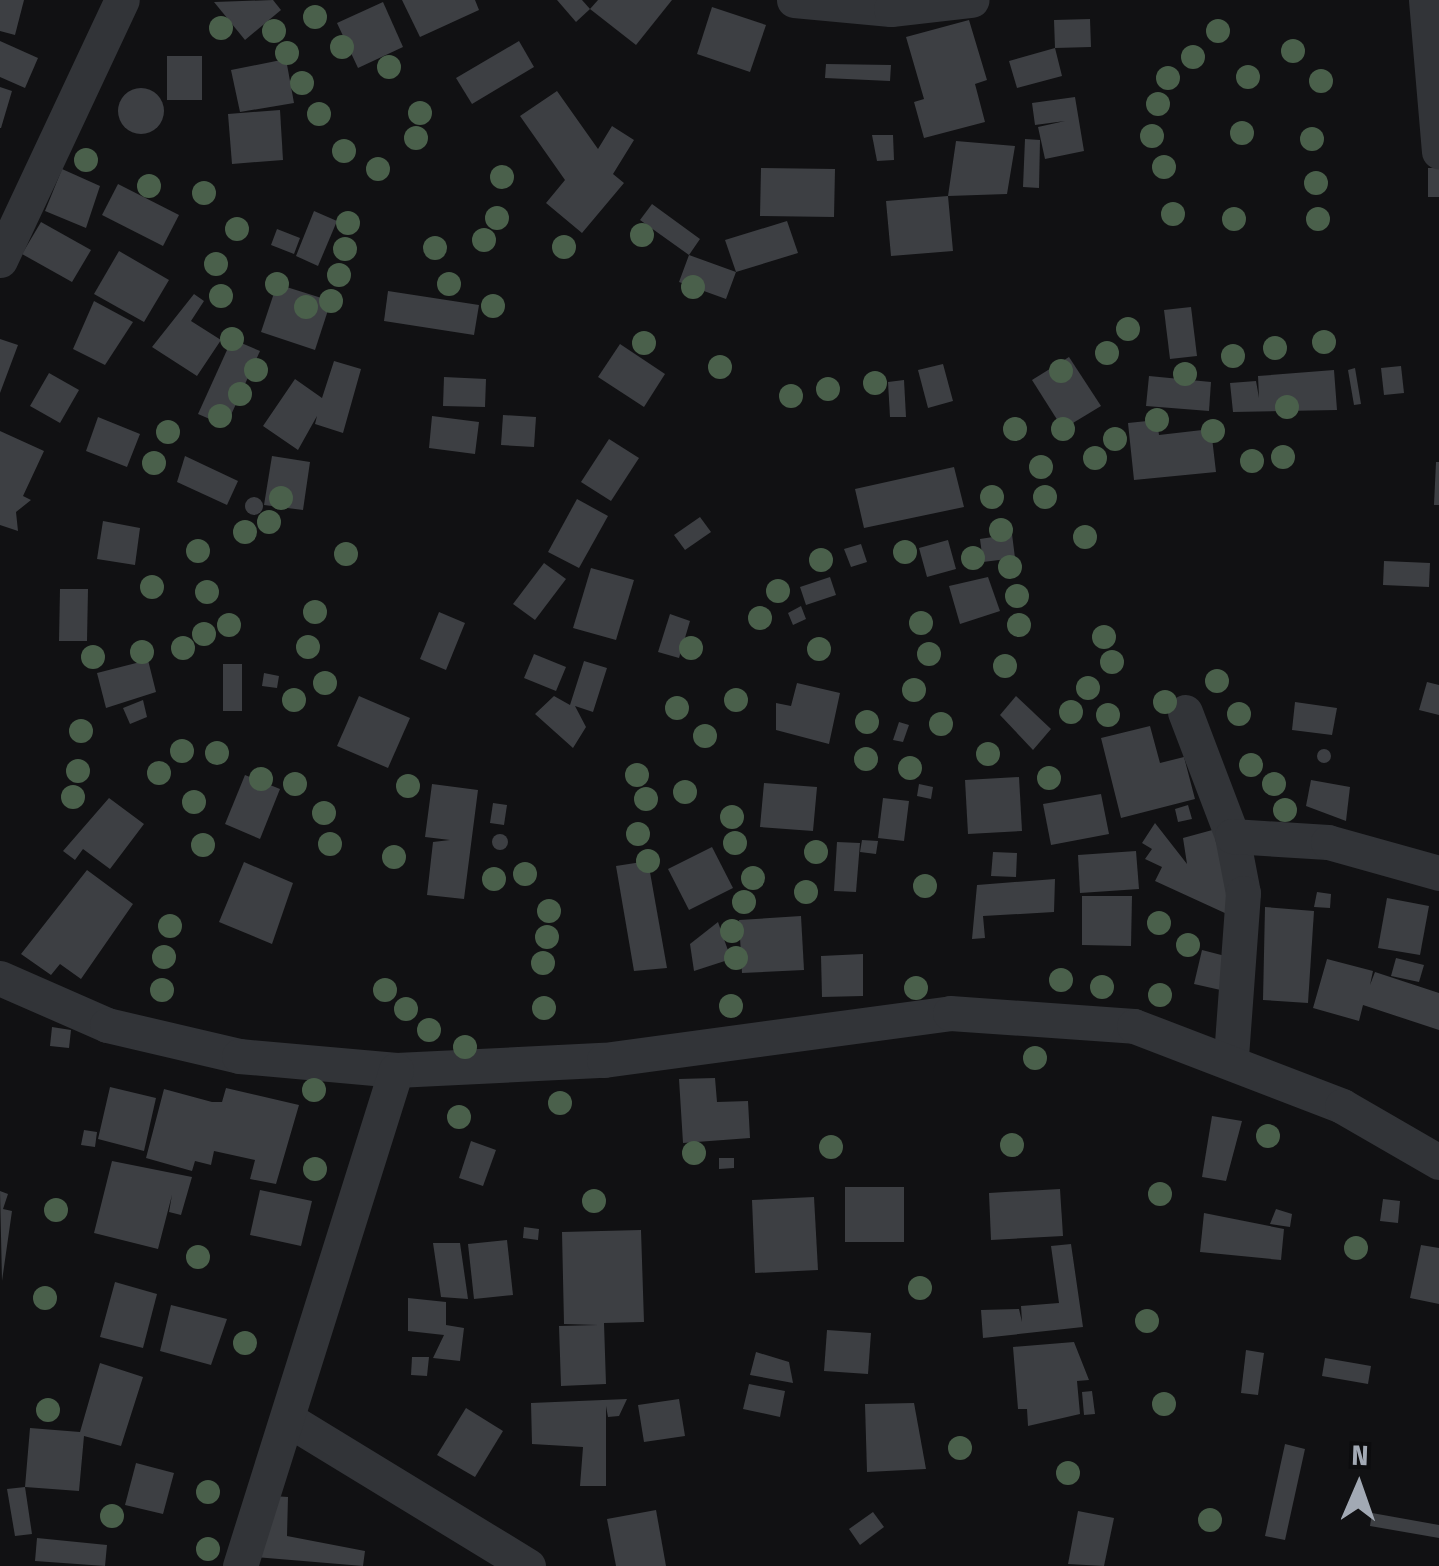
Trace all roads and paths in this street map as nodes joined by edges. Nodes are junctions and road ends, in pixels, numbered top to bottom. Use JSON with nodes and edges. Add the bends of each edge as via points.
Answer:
{"nodes":[{"id":1,"x":122,"y":0,"type":"edge"},
{"id":2,"x":794,"y":0,"type":"edge"},
{"id":3,"x":972,"y":0,"type":"edge"},
{"id":4,"x":1426,"y":0,"type":"edge"},
{"id":5,"x":1439,"y":150,"type":"edge"},
{"id":6,"x":0,"y":260,"type":"edge"},
{"id":7,"x":1185,"y":712,"type":"dead end"},
{"id":8,"x":1232,"y":836,"type":"junction"},
{"id":9,"x":1439,"y":873,"type":"edge"},
{"id":10,"x":0,"y":978,"type":"edge"},
{"id":11,"x":1231,"y":1057,"type":"junction"},
{"id":12,"x":396,"y":1070,"type":"junction"},
{"id":13,"x":1439,"y":1162,"type":"edge"},
{"id":14,"x":289,"y":1420,"type":"junction"},
{"id":15,"x":240,"y":1566,"type":"edge"},
{"id":16,"x":528,"y":1566,"type":"edge"}],
"edges":[{"from":1,"to":6,"type":"street"},
{"from":2,"to":3,"type":"street","via":[[891,9]]},
{"from":4,"to":5,"type":"street"},
{"from":7,"to":8,"type":"street"},
{"from":8,"to":9,"type":"street","via":[[1328,842]]},
{"from":8,"to":11,"type":"street","via":[[1243,940]]},
{"from":10,"to":12,"type":"street","via":[[144,1034],[239,1056]]},
{"from":11,"to":12,"type":"street","via":[[1134,1026],[950,1013],[604,1060]]},
{"from":11,"to":13,"type":"street"},
{"from":12,"to":14,"type":"street"},
{"from":14,"to":15,"type":"street"},
{"from":14,"to":16,"type":"street"}]}
